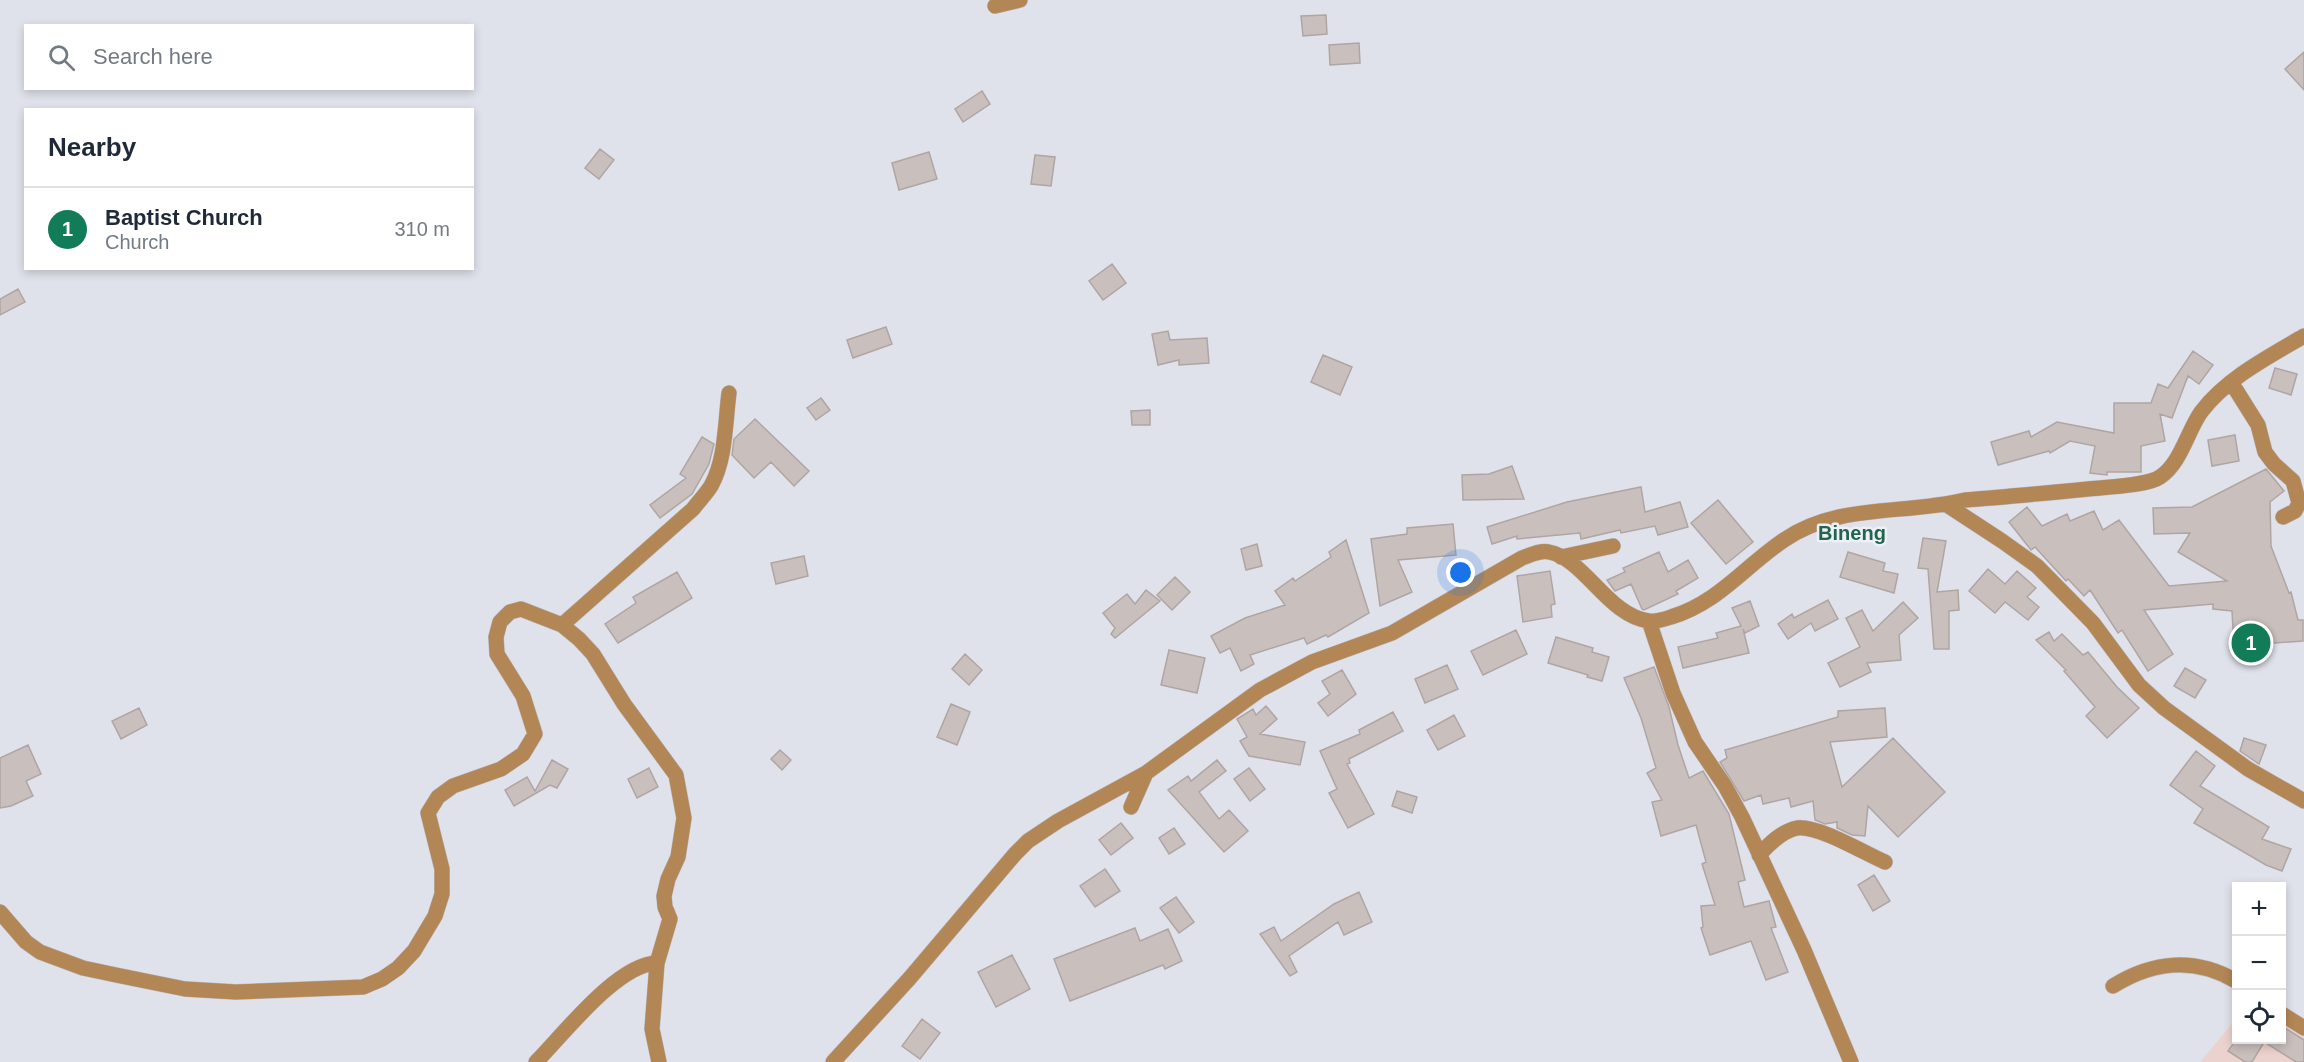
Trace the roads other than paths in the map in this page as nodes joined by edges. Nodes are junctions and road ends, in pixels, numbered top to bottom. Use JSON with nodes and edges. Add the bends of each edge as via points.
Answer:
{"nodes":[{"id":1,"x":1020,"y":0,"type":"edge"},
{"id":2,"x":995,"y":6,"type":"dead end"},
{"id":3,"x":2304,"y":336,"type":"edge"},
{"id":4,"x":2231,"y":382,"type":"junction"},
{"id":5,"x":729,"y":393,"type":"dead end"},
{"id":6,"x":1947,"y":505,"type":"junction"},
{"id":7,"x":2283,"y":517,"type":"dead end"},
{"id":8,"x":1613,"y":546,"type":"dead end"},
{"id":9,"x":1561,"y":557,"type":"junction"},
{"id":10,"x":1649,"y":621,"type":"junction"},
{"id":11,"x":562,"y":625,"type":"junction"},
{"id":12,"x":1146,"y":773,"type":"junction"},
{"id":13,"x":2304,"y":801,"type":"edge"},
{"id":14,"x":1131,"y":807,"type":"dead end"},
{"id":15,"x":1759,"y":855,"type":"junction"},
{"id":16,"x":1885,"y":862,"type":"dead end"},
{"id":17,"x":0,"y":912,"type":"edge"},
{"id":18,"x":657,"y":963,"type":"junction"},
{"id":19,"x":2232,"y":979,"type":"edge"},
{"id":20,"x":2113,"y":986,"type":"dead end"},
{"id":21,"x":2286,"y":1017,"type":"edge"},
{"id":22,"x":2304,"y":1028,"type":"edge"},
{"id":23,"x":536,"y":1062,"type":"edge"},
{"id":24,"x":659,"y":1062,"type":"edge"},
{"id":25,"x":833,"y":1062,"type":"edge"},
{"id":26,"x":1851,"y":1062,"type":"edge"}],
"edges":[{"from":1,"to":2,"type":"street"},
{"from":3,"to":4,"type":"street"},
{"from":4,"to":6,"type":"street","via":[[2202,411],[2174,462],[2158,479]]},
{"from":4,"to":7,"type":"street","via":[[2258,424],[2265,453],[2293,481],[2299,503],[2295,512]]},
{"from":5,"to":11,"type":"street","via":[[722,453],[710,487],[693,508]]},
{"from":6,"to":10,"type":"street","via":[[1848,514],[1816,523],[1785,539],[1706,603],[1678,615]]},
{"from":6,"to":13,"type":"street","via":[[2037,566],[2093,623],[2139,685],[2164,708],[2248,769]]},
{"from":8,"to":9,"type":"street"},
{"from":9,"to":10,"type":"street","via":[[1629,614]]},
{"from":9,"to":12,"type":"street","via":[[1537,552],[1522,558],[1392,633],[1312,662],[1244,700]]},
{"from":10,"to":15,"type":"street","via":[[1673,693],[1695,742],[1733,799]]},
{"from":11,"to":17,"type":"street","via":[[521,609],[510,612],[500,622],[497,654],[523,696],[535,734],[523,754],[501,769],[453,786],[438,796],[428,813],[428,822],[440,855],[442,894],[435,916],[414,951],[382,979],[363,987],[289,991],[185,989],[61,961],[26,942]]},
{"from":11,"to":18,"type":"street","via":[[593,654],[676,775],[684,818],[683,837],[664,896],[670,919]]},
{"from":12,"to":14,"type":"street"},
{"from":12,"to":25,"type":"street","via":[[1028,841]]},
{"from":15,"to":16,"type":"street","via":[[1784,834],[1804,828]]},
{"from":15,"to":26,"type":"street"},
{"from":18,"to":23,"type":"street","via":[[629,973],[608,988]]},
{"from":18,"to":24,"type":"street","via":[[652,1029]]},
{"from":19,"to":20,"type":"street","via":[[2216,970],[2182,964],[2144,970]]},
{"from":21,"to":22,"type":"street"}]}
